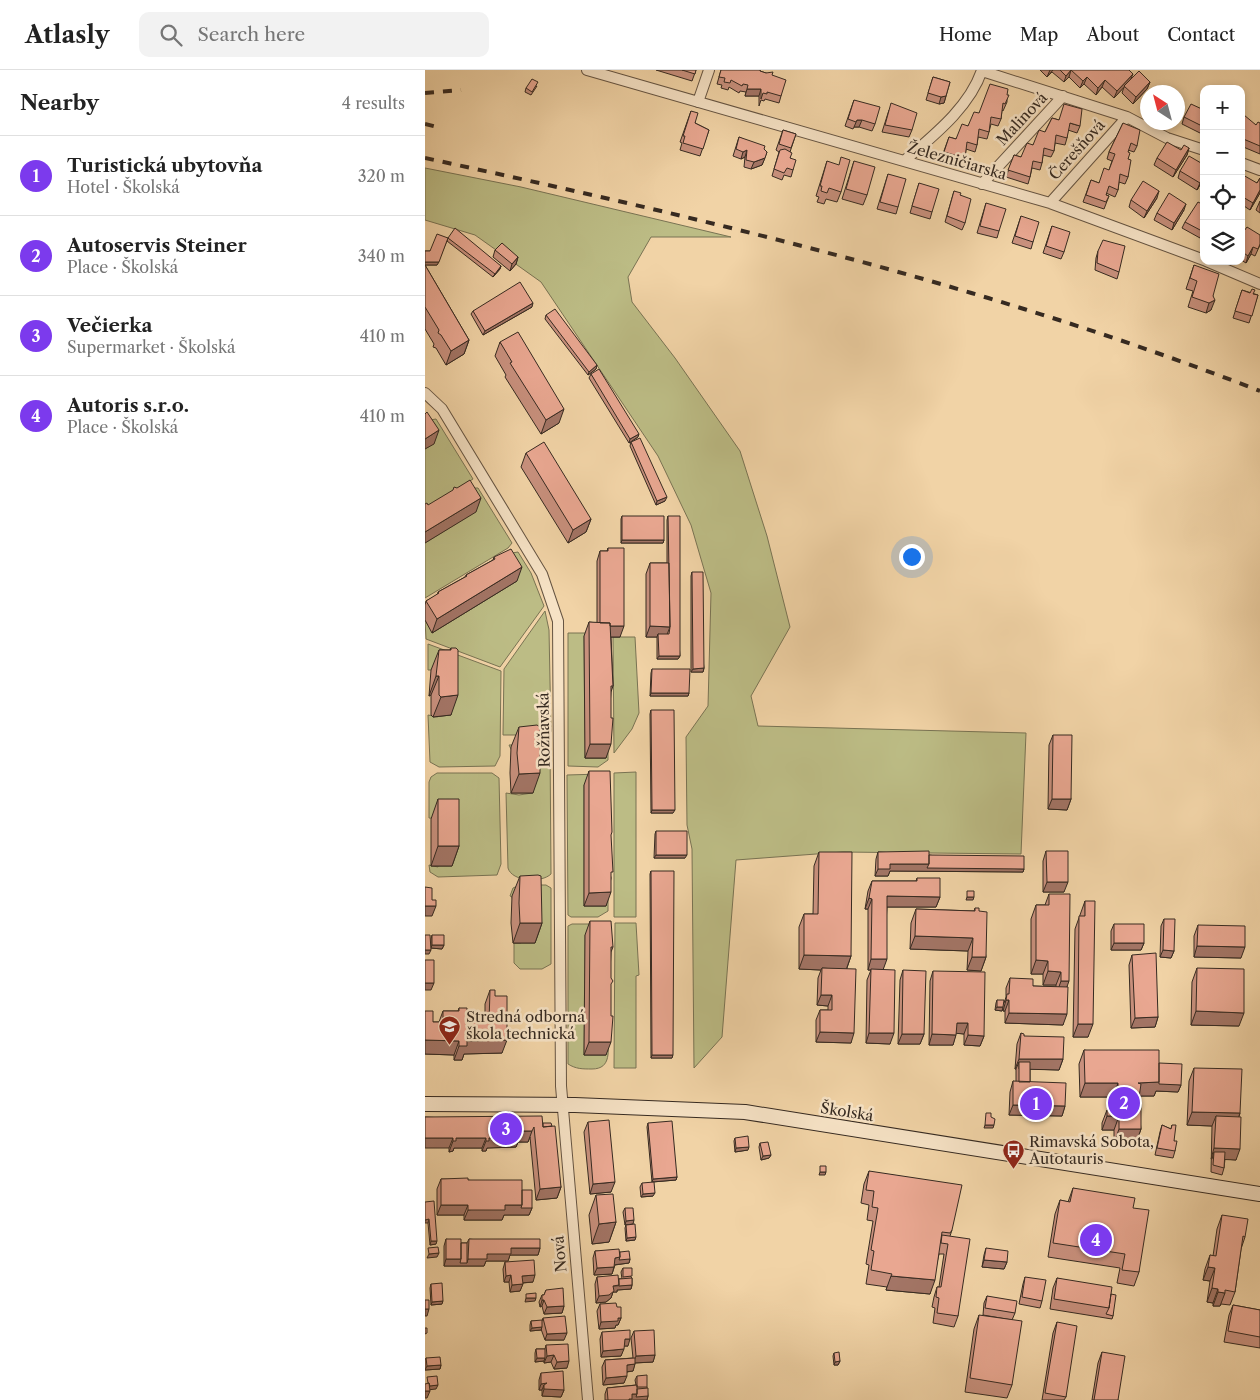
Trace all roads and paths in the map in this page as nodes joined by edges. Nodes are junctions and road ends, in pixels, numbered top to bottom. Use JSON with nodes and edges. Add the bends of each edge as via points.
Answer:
{"nodes":[{"id":1,"x":587,"y":70,"type":"edge"},
{"id":2,"x":709,"y":70,"type":"edge"},
{"id":3,"x":982,"y":70,"type":"edge"},
{"id":4,"x":1063,"y":96,"type":"junction"},
{"id":5,"x":698,"y":102,"type":"junction"},
{"id":6,"x":1127,"y":117,"type":"junction"},
{"id":7,"x":1200,"y":149,"type":"edge"},
{"id":8,"x":904,"y":160,"type":"junction"},
{"id":9,"x":1245,"y":164,"type":"edge"},
{"id":10,"x":1260,"y":170,"type":"edge"},
{"id":11,"x":982,"y":184,"type":"junction"},
{"id":12,"x":1050,"y":203,"type":"junction"},
{"id":13,"x":1200,"y":259,"type":"edge"},
{"id":14,"x":1215,"y":265,"type":"edge"},
{"id":15,"x":1260,"y":284,"type":"edge"},
{"id":16,"x":425,"y":393,"type":"edge"},
{"id":17,"x":425,"y":1104,"type":"edge"},
{"id":18,"x":562,"y":1105,"type":"junction"},
{"id":19,"x":1260,"y":1194,"type":"edge"},
{"id":20,"x":588,"y":1400,"type":"edge"}],
"edges":[{"from":1,"to":5,"type":"street","name":"Železničiarska"},
{"from":2,"to":5,"type":"street"},
{"from":3,"to":4,"type":"street"},
{"from":3,"to":8,"type":"street","via":[[972,92],[956,112]]},
{"from":4,"to":6,"type":"street"},
{"from":4,"to":11,"type":"street","name":"Malinová"},
{"from":5,"to":8,"type":"street","name":"Železničiarska"},
{"from":6,"to":7,"type":"street","via":[[1167,138]]},
{"from":6,"to":12,"type":"street","name":"Čerešňová"},
{"from":8,"to":11,"type":"street","name":"Železničiarska"},
{"from":9,"to":10,"type":"street"},
{"from":11,"to":12,"type":"street","name":"Železničiarska"},
{"from":12,"to":13,"type":"street","name":"Železničiarska"},
{"from":14,"to":15,"type":"street","name":"Železničiarska"},
{"from":16,"to":18,"type":"street","name":"Rožňavská","via":[[442,409],[542,574],[558,621]]},
{"from":17,"to":18,"type":"main road","name":"Školská"},
{"from":18,"to":19,"type":"main road","name":"Školská","via":[[745,1112]]},
{"from":18,"to":20,"type":"street","name":"Nová"}]}
